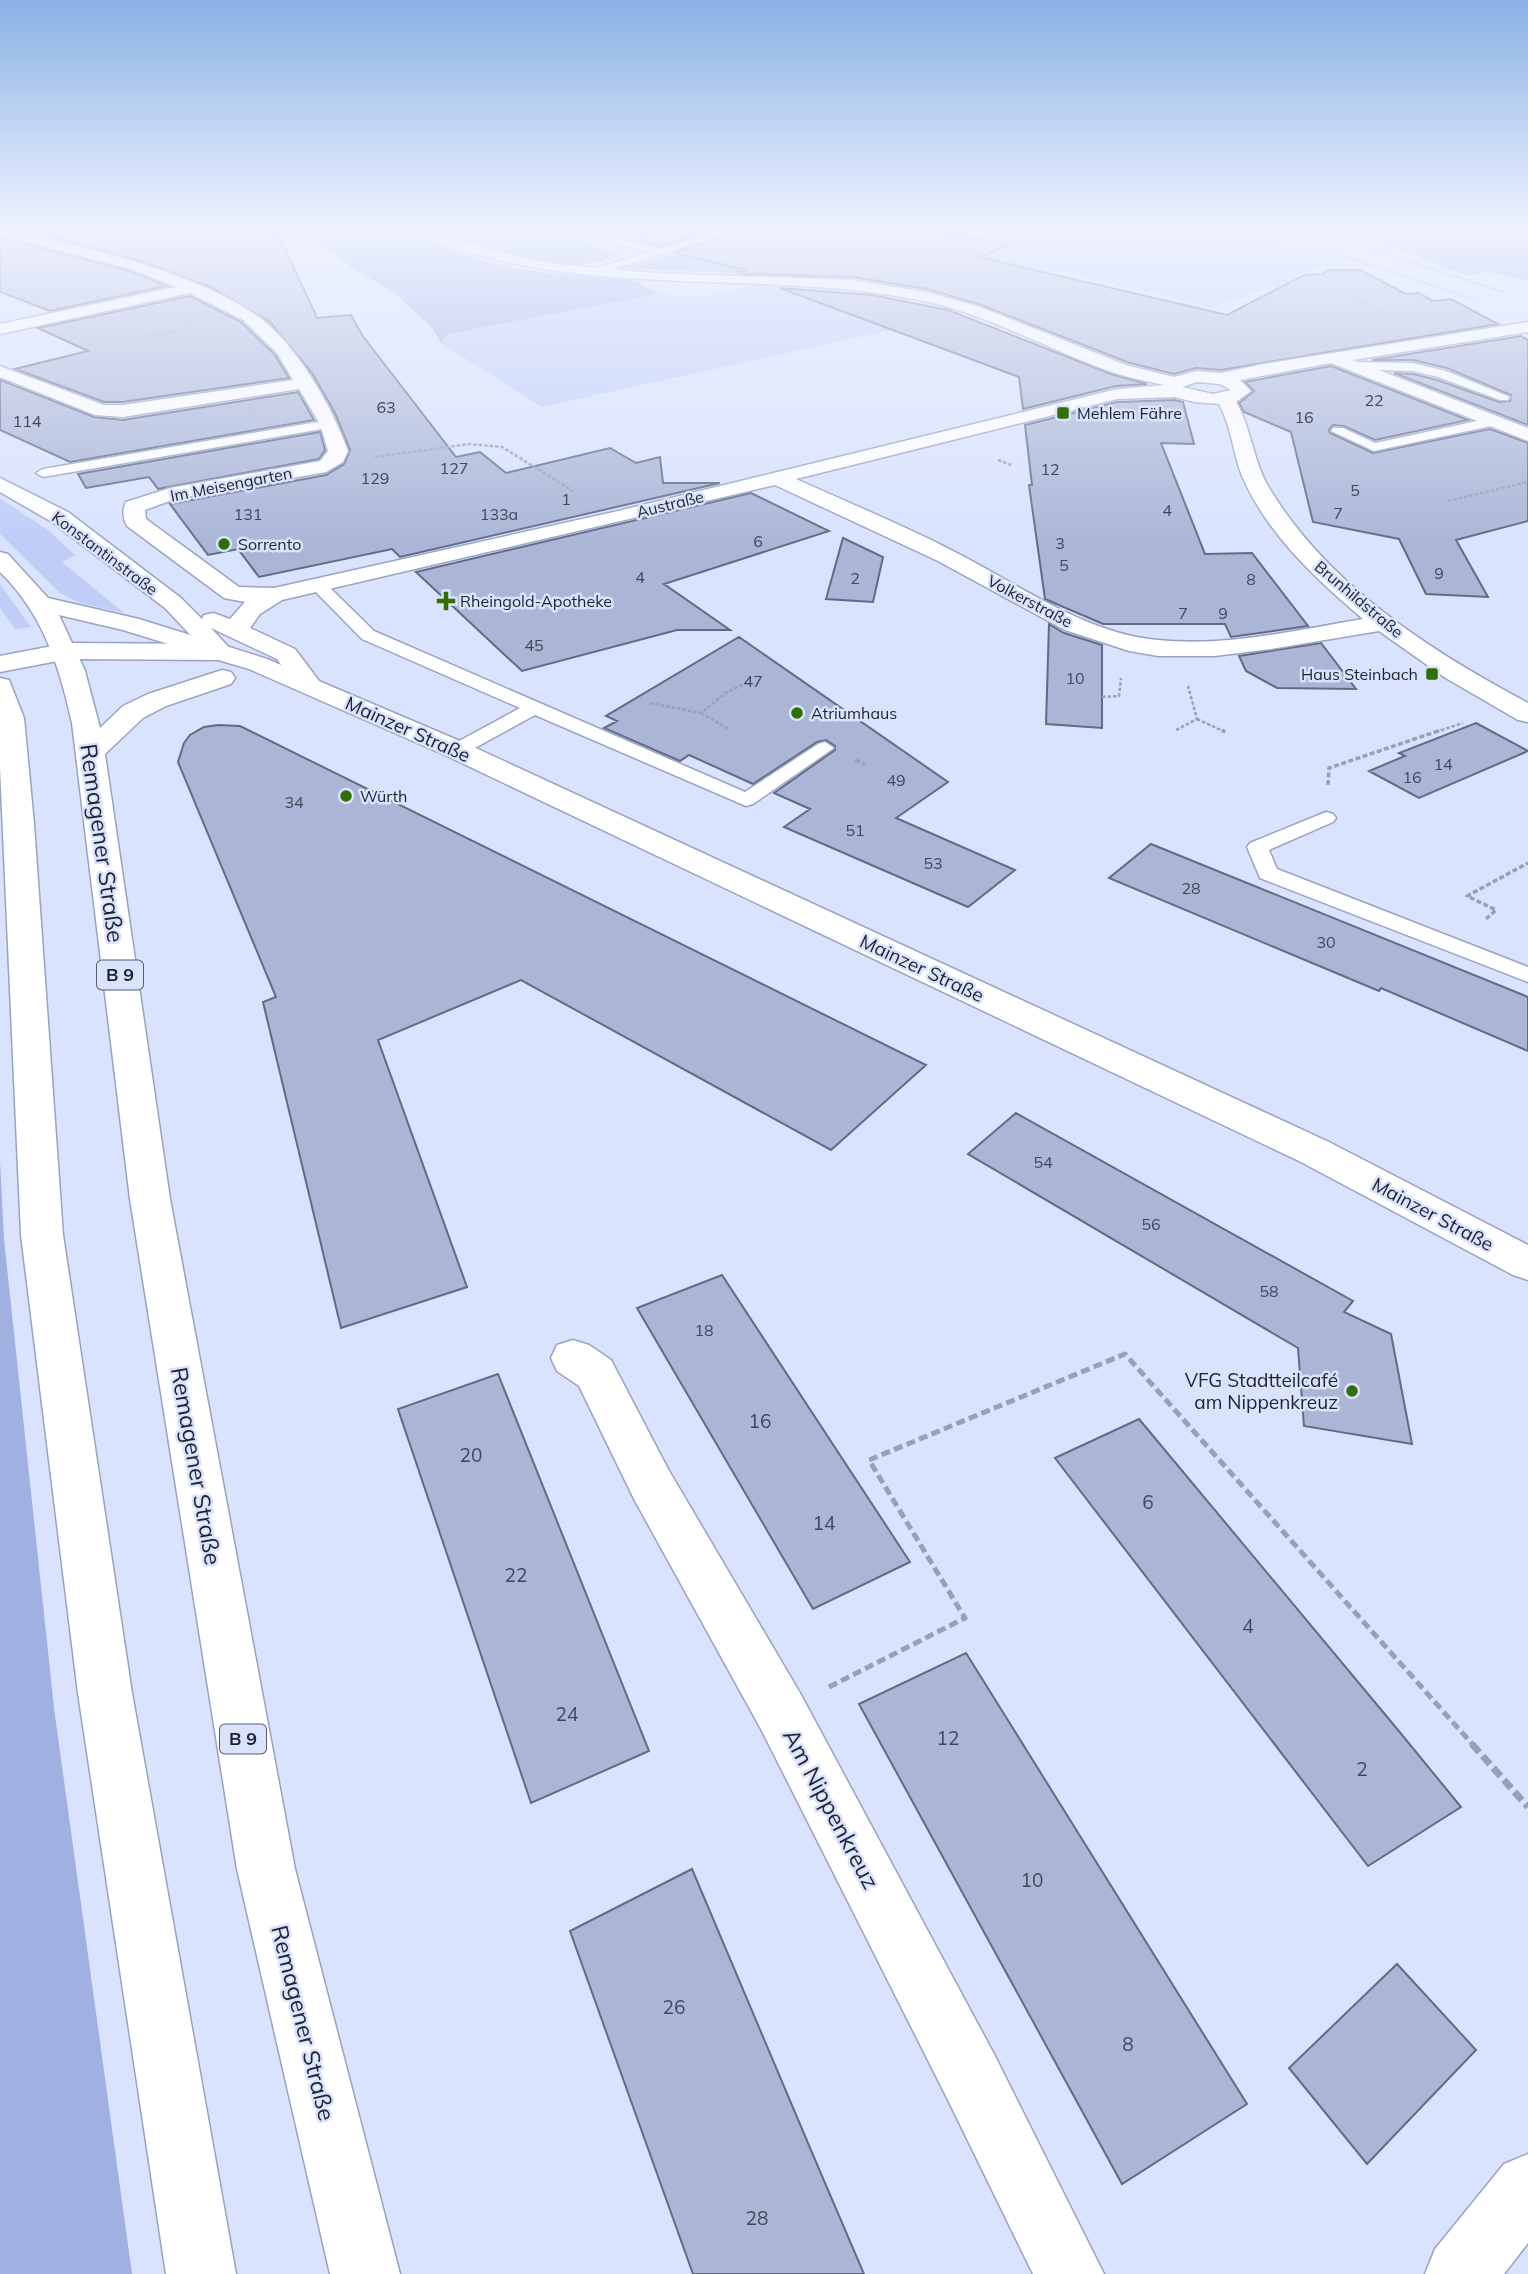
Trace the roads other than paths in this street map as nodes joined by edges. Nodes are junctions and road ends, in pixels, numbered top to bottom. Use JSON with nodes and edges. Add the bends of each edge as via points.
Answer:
{"nodes":[{"id":1,"x":266,"y":333,"type":"edge"},
{"id":2,"x":1031,"y":333,"type":"edge"},
{"id":3,"x":1491,"y":333,"type":"edge"},
{"id":4,"x":1335,"y":359,"type":"junction"},
{"id":5,"x":1353,"y":366,"type":"junction"},
{"id":6,"x":1120,"y":369,"type":"junction"},
{"id":7,"x":0,"y":371,"type":"edge"},
{"id":8,"x":306,"y":383,"type":"junction"},
{"id":9,"x":1176,"y":386,"type":"junction"},
{"id":10,"x":1223,"y":389,"type":"junction"},
{"id":11,"x":1117,"y":394,"type":"junction"},
{"id":12,"x":1504,"y":397,"type":"dead end"},
{"id":13,"x":1491,"y":422,"type":"junction"},
{"id":14,"x":328,"y":424,"type":"junction"},
{"id":15,"x":1338,"y":431,"type":"dead end"},
{"id":16,"x":1528,"y":435,"type":"edge"},
{"id":17,"x":43,"y":473,"type":"dead end"},
{"id":18,"x":777,"y":478,"type":"junction"},
{"id":19,"x":0,"y":484,"type":"edge"},
{"id":20,"x":0,"y":559,"type":"edge"},
{"id":21,"x":318,"y":585,"type":"junction"},
{"id":22,"x":274,"y":595,"type":"junction"},
{"id":23,"x":41,"y":603,"type":"junction"},
{"id":24,"x":173,"y":603,"type":"junction"},
{"id":25,"x":1384,"y":623,"type":"junction"},
{"id":26,"x":237,"y":630,"type":"junction"},
{"id":27,"x":71,"y":663,"type":"junction"},
{"id":28,"x":0,"y":664,"type":"edge"},
{"id":29,"x":221,"y":665,"type":"junction"},
{"id":30,"x":0,"y":678,"type":"edge"},
{"id":31,"x":308,"y":685,"type":"junction"},
{"id":32,"x":0,"y":686,"type":"edge"},
{"id":33,"x":1523,"y":707,"type":"edge"},
{"id":34,"x":534,"y":708,"type":"junction"},
{"id":35,"x":825,"y":748,"type":"dead end"},
{"id":36,"x":457,"y":750,"type":"junction"},
{"id":37,"x":91,"y":752,"type":"junction"},
{"id":38,"x":1326,"y":818,"type":"road end"},
{"id":39,"x":1528,"y":975,"type":"edge"},
{"id":40,"x":1528,"y":1265,"type":"edge"},
{"id":41,"x":573,"y":1358,"type":"dead end"},
{"id":42,"x":1528,"y":2188,"type":"edge"},
{"id":43,"x":201,"y":2274,"type":"edge"},
{"id":44,"x":365,"y":2274,"type":"edge"},
{"id":45,"x":1069,"y":2274,"type":"edge"},
{"id":46,"x":1460,"y":2274,"type":"edge"}],
"edges":[{"from":1,"to":8,"type":"street"},
{"from":2,"to":6,"type":"street"},
{"from":3,"to":4,"type":"street","name":"Austraße"},
{"from":4,"to":5,"type":"street"},
{"from":4,"to":10,"type":"street","name":"Austraße","via":[[1264,369]]},
{"from":5,"to":12,"type":"lane","via":[[1413,367]]},
{"from":5,"to":13,"type":"street"},
{"from":6,"to":9,"type":"street"},
{"from":6,"to":11,"type":"street","via":[[1130,379],[1130,386]]},
{"from":7,"to":8,"type":"street","via":[[102,411]]},
{"from":8,"to":14,"type":"street"},
{"from":9,"to":10,"type":"street","name":"Austraße","via":[[1194,397]]},
{"from":9,"to":11,"type":"street","name":"Austraße"},
{"from":10,"to":25,"type":"street","name":"Brunhildstraße","via":[[1256,484],[1271,508],[1326,574]]},
{"from":11,"to":18,"type":"street","name":"Austraße"},
{"from":13,"to":15,"type":"lane","via":[[1374,447]]},
{"from":13,"to":16,"type":"street"},
{"from":14,"to":17,"type":"lane"},
{"from":14,"to":22,"type":"street","name":"Im Meisengarten","via":[[338,451],[326,466],[170,494],[134,507],[135,521],[232,593]]},
{"from":18,"to":21,"type":"street","name":"Austraße"},
{"from":18,"to":25,"type":"street","name":"Volkerstraße","via":[[946,556],[1070,624],[1125,642],[1177,648],[1234,646]]},
{"from":19,"to":24,"type":"street","name":"Konstantinstraße","via":[[60,517]]},
{"from":20,"to":23,"type":"street","number":"B 9"},
{"from":21,"to":22,"type":"street","name":"Austraße"},
{"from":21,"to":34,"type":"lane","via":[[368,635]]},
{"from":22,"to":26,"type":"street","name":"Austraße","via":[[240,618]]},
{"from":23,"to":27,"type":"street","number":"B 9"},
{"from":23,"to":29,"type":"street","via":[[130,624]]},
{"from":24,"to":26,"type":"street","name":"Konstantinstraße"},
{"from":24,"to":29,"type":"street","name":"Konstantinstraße"},
{"from":25,"to":33,"type":"street","name":"Brunhildstraße","via":[[1452,670]]},
{"from":26,"to":31,"type":"street","name":"Mainzer Straße","via":[[286,654]]},
{"from":27,"to":28,"type":"street","name":"Mainzer Straße"},
{"from":27,"to":29,"type":"street","name":"Mainzer Straße"},
{"from":27,"to":30,"type":"street","name":"Mainzer Straße"},
{"from":27,"to":37,"type":"street","name":"Remagener Straße","number":"B 9"},
{"from":29,"to":31,"type":"street","name":"Mainzer Straße"},
{"from":29,"to":37,"type":"street","via":[[133,712]]},
{"from":31,"to":36,"type":"street","name":"Mainzer Straße"},
{"from":32,"to":43,"type":"street","via":[[10,719],[19,824],[43,1235],[105,1693]]},
{"from":34,"to":35,"type":"lane","via":[[746,800]]},
{"from":34,"to":36,"type":"lane"},
{"from":36,"to":40,"type":"street","name":"Mainzer Straße","via":[[1315,1152]]},
{"from":37,"to":44,"type":"street","name":"Remagener Straße","number":"B 9","via":[[150,1199],[266,1869]]},
{"from":38,"to":39,"type":"lane","via":[[1257,847],[1268,873]]},
{"from":41,"to":45,"type":"street","name":"Am Nippenkreuz","via":[[595,1373],[651,1484],[781,1712]]},
{"from":42,"to":46,"type":"street"}]}
